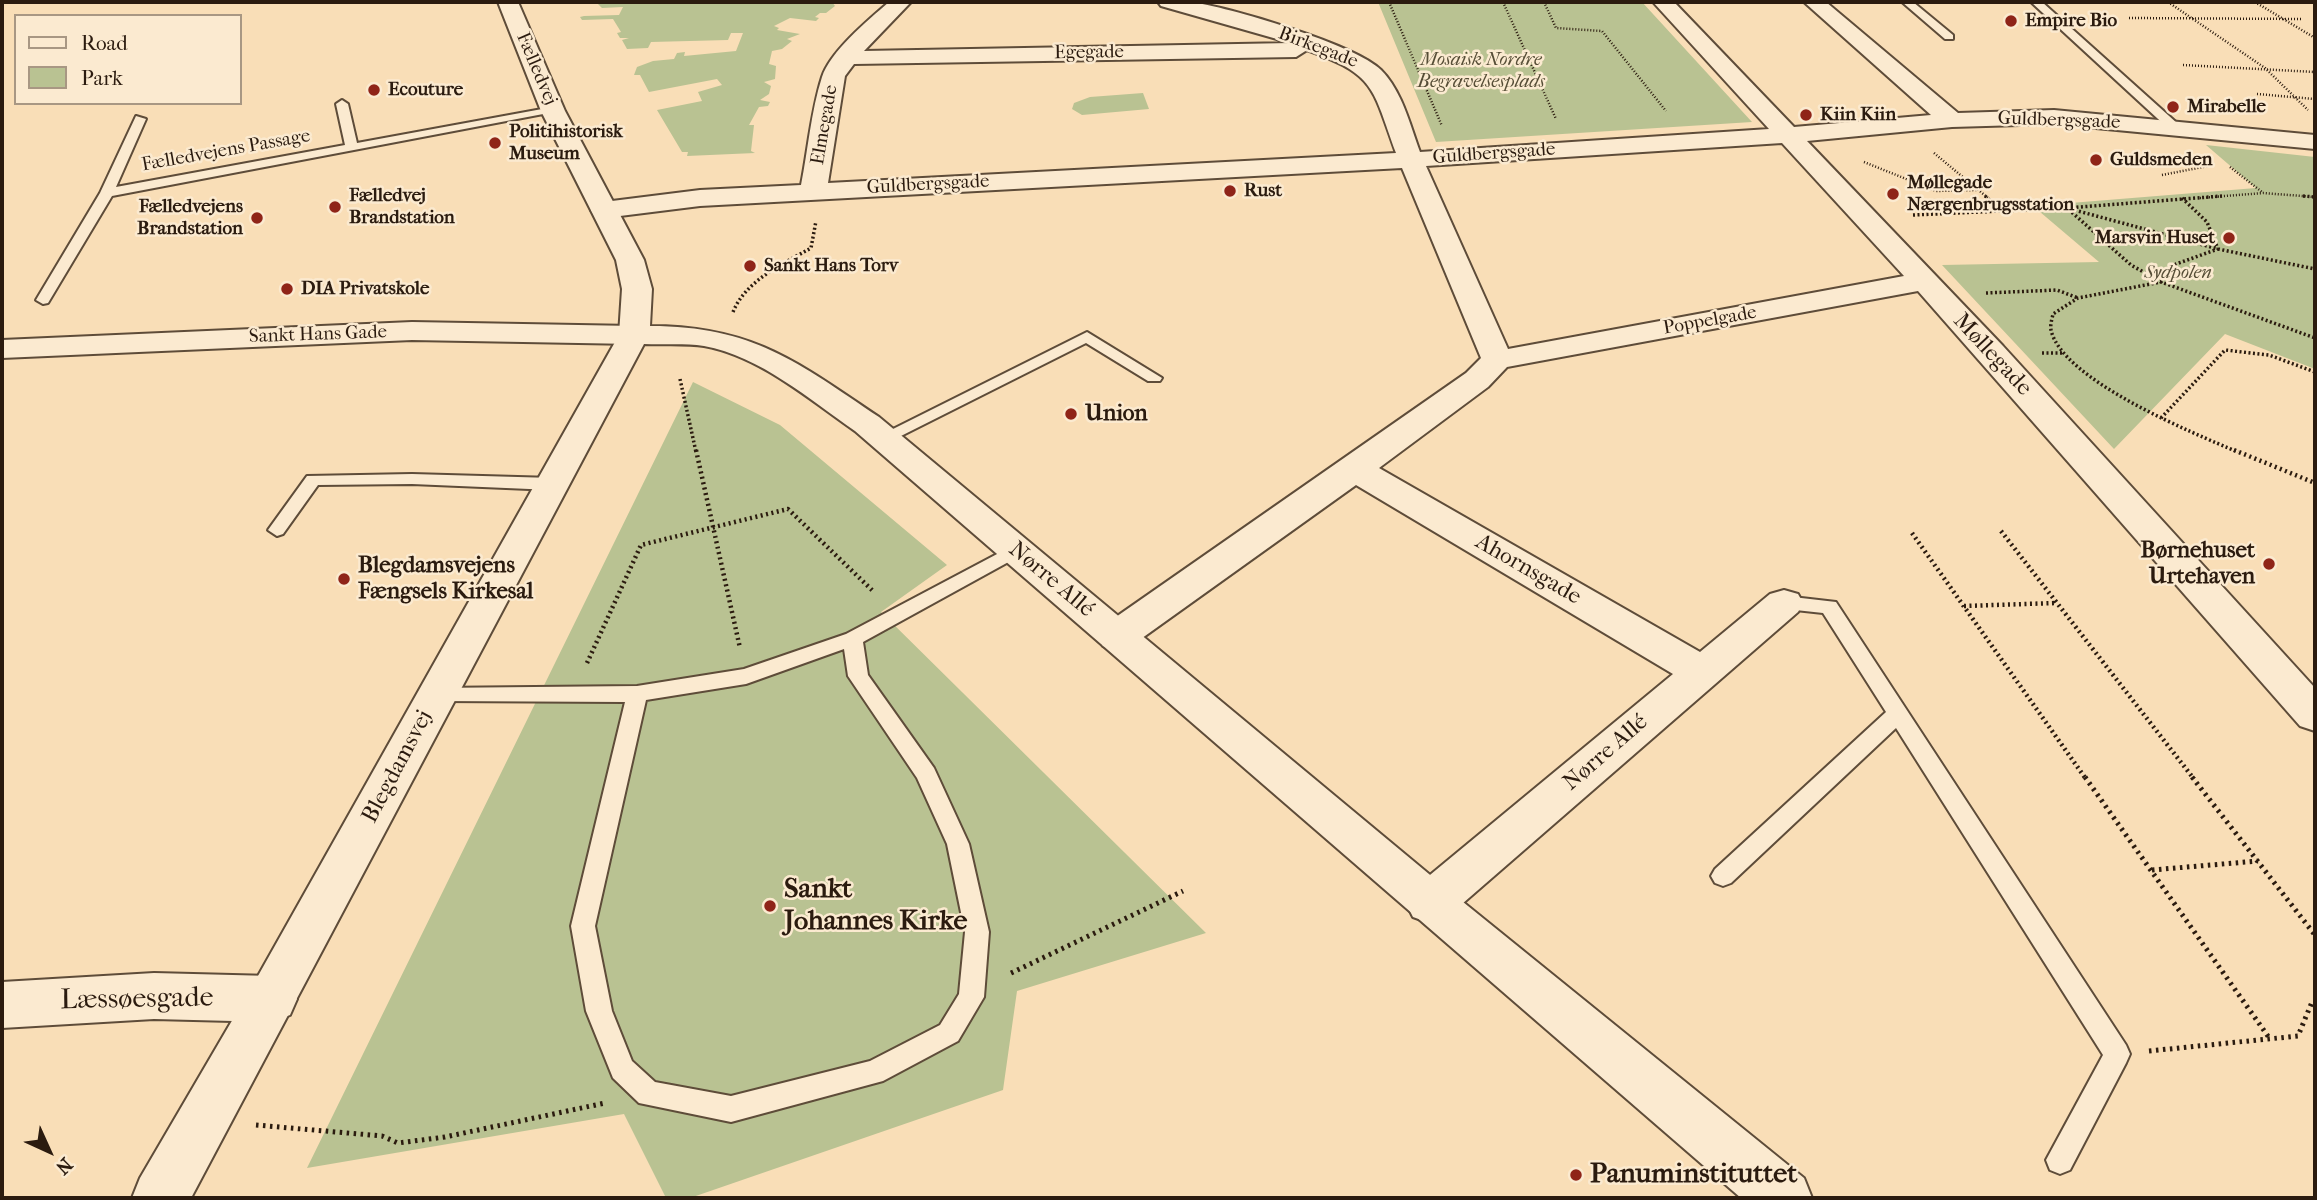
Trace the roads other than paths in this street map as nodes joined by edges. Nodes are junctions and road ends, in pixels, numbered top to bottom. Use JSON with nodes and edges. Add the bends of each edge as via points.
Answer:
{"nodes":[{"id":1,"x":508,"y":2,"type":"edge"},
{"id":2,"x":901,"y":2,"type":"edge"},
{"id":3,"x":1168,"y":2,"type":"edge"},
{"id":4,"x":1663,"y":2,"type":"edge"},
{"id":5,"x":1814,"y":2,"type":"edge"},
{"id":6,"x":1907,"y":2,"type":"edge"},
{"id":7,"x":2036,"y":2,"type":"edge"},
{"id":8,"x":1950,"y":37,"type":"dead end"},
{"id":9,"x":1333,"y":51,"type":"junction"},
{"id":10,"x":844,"y":58,"type":"junction"},
{"id":11,"x":342,"y":104,"type":"dead end"},
{"id":12,"x":556,"y":116,"type":"junction"},
{"id":13,"x":140,"y":119,"type":"dead end"},
{"id":14,"x":1952,"y":120,"type":"junction"},
{"id":15,"x":2174,"y":127,"type":"junction"},
{"id":16,"x":1791,"y":135,"type":"junction"},
{"id":17,"x":449,"y":142,"type":"dead end"},
{"id":18,"x":2315,"y":142,"type":"edge"},
{"id":19,"x":352,"y":148,"type":"junction"},
{"id":20,"x":1411,"y":160,"type":"junction"},
{"id":21,"x":817,"y":191,"type":"junction"},
{"id":22,"x":107,"y":192,"type":"junction"},
{"id":23,"x":604,"y":210,"type":"junction"},
{"id":24,"x":1930,"y":288,"type":"junction"},
{"id":25,"x":43,"y":300,"type":"dead end"},
{"id":26,"x":634,"y":335,"type":"junction"},
{"id":27,"x":2,"y":349,"type":"edge"},
{"id":28,"x":1497,"y":360,"type":"junction"},
{"id":29,"x":1154,"y":378,"type":"dead end"},
{"id":30,"x":883,"y":438,"type":"junction"},
{"id":31,"x":1355,"y":469,"type":"junction"},
{"id":32,"x":553,"y":484,"type":"junction"},
{"id":33,"x":277,"y":530,"type":"dead end"},
{"id":34,"x":1016,"y":550,"type":"junction"},
{"id":35,"x":1784,"y":603,"type":"joint"},
{"id":36,"x":1117,"y":636,"type":"junction"},
{"id":37,"x":853,"y":639,"type":"junction"},
{"id":38,"x":1702,"y":671,"type":"junction"},
{"id":39,"x":438,"y":693,"type":"junction"},
{"id":40,"x":637,"y":694,"type":"junction"},
{"id":41,"x":1898,"y":713,"type":"junction"},
{"id":42,"x":2315,"y":715,"type":"edge"},
{"id":43,"x":1723,"y":876,"type":"dead end"},
{"id":44,"x":1430,"y":903,"type":"junction"},
{"id":45,"x":272,"y":999,"type":"junction"},
{"id":46,"x":2,"y":1005,"type":"edge"},
{"id":47,"x":2060,"y":1160,"type":"dead end"},
{"id":48,"x":160,"y":1198,"type":"edge"},
{"id":49,"x":1784,"y":1198,"type":"edge"}],
"edges":[{"from":1,"to":12,"type":"street","name":"Fælledvej"},
{"from":2,"to":10,"type":"street","name":"Elmegade"},
{"from":3,"to":9,"type":"street","name":"Birkegade"},
{"from":4,"to":16,"type":"street","name":"Møllegade"},
{"from":5,"to":14,"type":"street"},
{"from":6,"to":8,"type":"lane"},
{"from":7,"to":15,"type":"lane","name":"Guldbergsgade"},
{"from":9,"to":10,"type":"street","name":"Egegade"},
{"from":9,"to":20,"type":"street","name":"Birkegade","via":[[1365,66],[1383,87]]},
{"from":10,"to":21,"type":"street","name":"Elmegade","via":[[834,75]]},
{"from":11,"to":19,"type":"lane"},
{"from":12,"to":17,"type":"lane"},
{"from":12,"to":19,"type":"lane","name":"Fælledvejens Passage"},
{"from":12,"to":23,"type":"street","name":"Fælledvej"},
{"from":13,"to":22,"type":"lane"},
{"from":14,"to":15,"type":"street","name":"Guldbergsgade","via":[[2054,117]]},
{"from":14,"to":16,"type":"street","name":"Guldbergsgade"},
{"from":15,"to":18,"type":"street","name":"Guldbergsgade"},
{"from":16,"to":20,"type":"street","name":"Guldbergsgade"},
{"from":16,"to":24,"type":"street","name":"Møllegade"},
{"from":19,"to":22,"type":"lane","name":"Fælledvejens Passage"},
{"from":20,"to":21,"type":"street","name":"Guldbergsgade"},
{"from":20,"to":28,"type":"street"},
{"from":21,"to":23,"type":"street"},
{"from":22,"to":25,"type":"lane"},
{"from":23,"to":26,"type":"street","via":[[630,260],[637,289]]},
{"from":24,"to":28,"type":"street","name":"Poppelgade"},
{"from":24,"to":42,"type":"street","name":"Møllegade"},
{"from":26,"to":27,"type":"street","name":"Sankt Hans Gade","via":[[412,331]]},
{"from":26,"to":30,"type":"street","name":"Nørre Allé","via":[[706,338],[727,344],[806,383]]},
{"from":26,"to":32,"type":"street","name":"Blegdamsvej"},
{"from":28,"to":31,"type":"street"},
{"from":29,"to":30,"type":"lane","via":[[1087,337]]},
{"from":30,"to":34,"type":"street","name":"Nørre Allé"},
{"from":31,"to":36,"type":"street"},
{"from":31,"to":38,"type":"street","name":"Ahornsgade"},
{"from":32,"to":33,"type":"lane","via":[[313,480]]},
{"from":32,"to":39,"type":"street","name":"Blegdamsvej"},
{"from":34,"to":36,"type":"street","name":"Nørre Allé"},
{"from":34,"to":37,"type":"lane"},
{"from":35,"to":38,"type":"street","name":"Nørre Allé"},
{"from":35,"to":41,"type":"lane","via":[[1829,607]]},
{"from":36,"to":44,"type":"street","name":"Nørre Allé"},
{"from":37,"to":40,"type":"lane","via":[[746,676]]},
{"from":37,"to":40,"type":"lane","via":[[858,676],[926,774],[958,844],[977,932],[971,997],[949,1033],[874,1072],[731,1109],[648,1094],[622,1069],[598,1011],[583,926]]},
{"from":38,"to":44,"type":"street","name":"Nørre Allé"},
{"from":39,"to":40,"type":"lane"},
{"from":39,"to":45,"type":"street","name":"Blegdamsvej"},
{"from":41,"to":43,"type":"lane"},
{"from":41,"to":47,"type":"lane","via":[[2117,1054]]},
{"from":44,"to":49,"type":"street","name":"Nørre Allé"},
{"from":45,"to":46,"type":"street","name":"Læssøesgade","via":[[153,996]]},
{"from":45,"to":48,"type":"street","name":"Blegdamsvej"}]}
